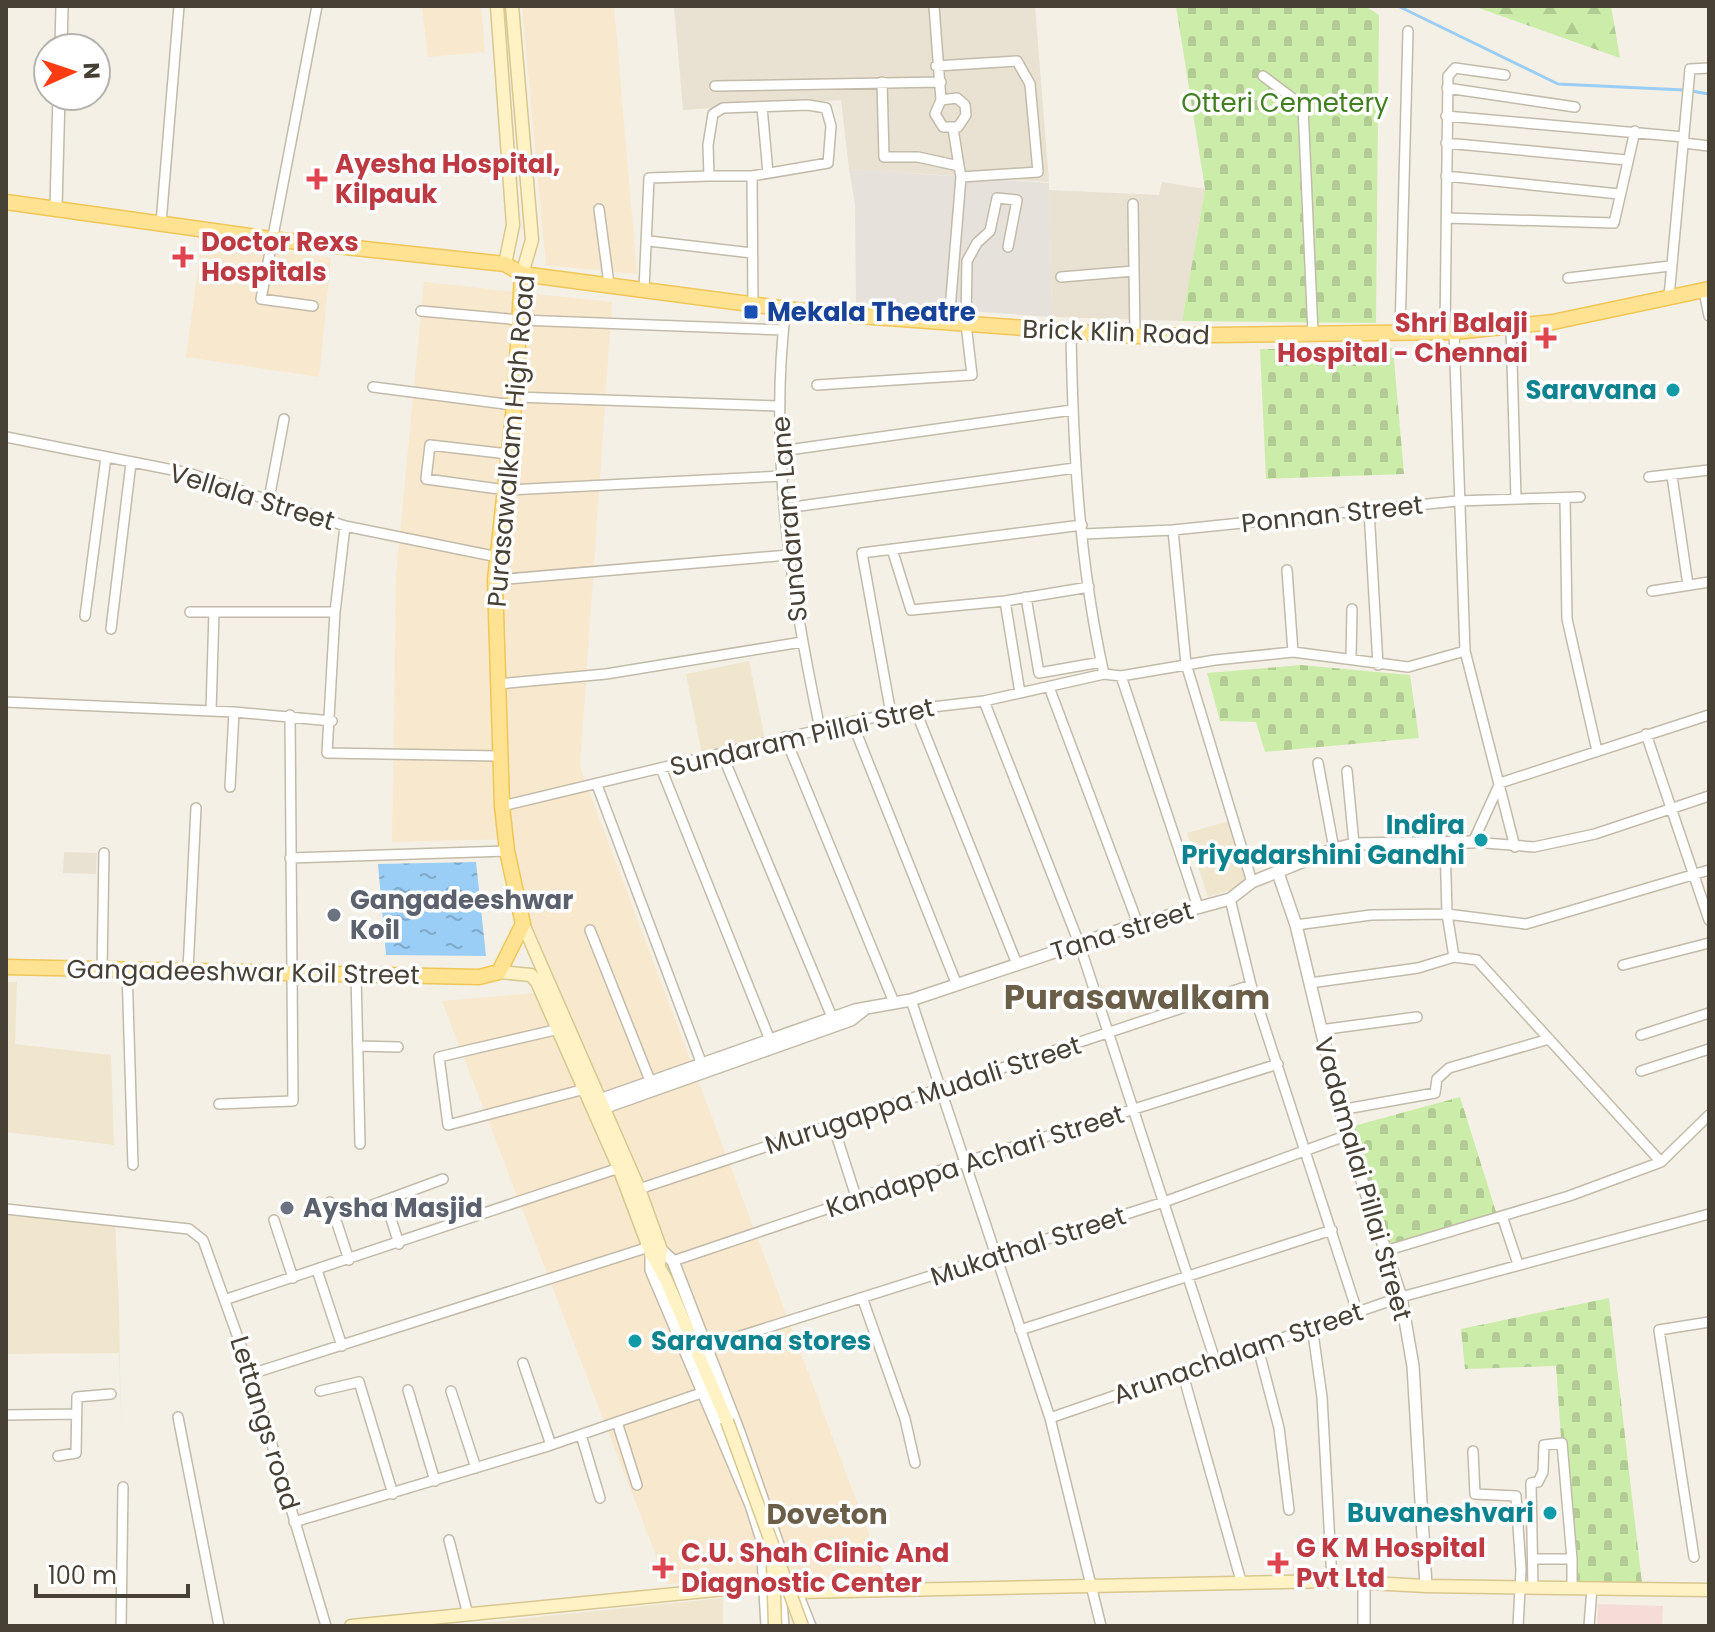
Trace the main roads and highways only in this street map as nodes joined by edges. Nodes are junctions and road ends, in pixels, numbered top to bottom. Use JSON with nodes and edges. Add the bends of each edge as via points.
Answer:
{"nodes":[{"id":1,"x":497,"y":6,"type":"edge"},
{"id":2,"x":512,"y":6,"type":"edge"},
{"id":3,"x":6,"y":202,"type":"edge"},
{"id":4,"x":505,"y":264,"type":"junction"},
{"id":5,"x":522,"y":274,"type":"junction"},
{"id":6,"x":1707,"y":290,"type":"edge"},
{"id":7,"x":523,"y":924,"type":"junction"},
{"id":8,"x":6,"y":967,"type":"edge"},
{"id":9,"x":499,"y":972,"type":"junction"},
{"id":10,"x":479,"y":977,"type":"joint"},
{"id":11,"x":600,"y":1103,"type":"junction"},
{"id":12,"x":653,"y":1250,"type":"junction"},
{"id":13,"x":773,"y":1552,"type":"junction"},
{"id":14,"x":1709,"y":1590,"type":"edge"},
{"id":15,"x":794,"y":1624,"type":"edge"},
{"id":16,"x":351,"y":1626,"type":"edge"}],
"edges":[{"from":1,"to":4,"type":"main road","via":[[513,225]]},
{"from":2,"to":5,"type":"main road","name":"Purasawalkam High Road","via":[[532,240]]},
{"from":3,"to":4,"type":"main road","via":[[271,239]]},
{"from":4,"to":5,"type":"main road"},
{"from":5,"to":6,"type":"main road","name":"Brick Klin Road","via":[[753,305],[1135,336],[1450,332],[1585,316]]},
{"from":5,"to":7,"type":"main road","name":"Purasawalkam High Road","via":[[495,580],[502,806]]},
{"from":7,"to":9,"type":"main road"},
{"from":7,"to":11,"type":"main road","name":"Purasawalkam High Road"},
{"from":8,"to":10,"type":"main road","name":"Gangadeeshwar Koil Street"},
{"from":9,"to":10,"type":"main road","name":"Purasawalkam High Road"},
{"from":9,"to":11,"type":"main road","name":"Purasawalkam High Road","via":[[531,975],[585,1089]]},
{"from":11,"to":12,"type":"main road","name":"Purasawalkam High Road","via":[[619,1168]]},
{"from":11,"to":12,"type":"main road","name":"Purasawalkam High Road","via":[[639,1189]]},
{"from":12,"to":13,"type":"main road","bridge":true,"via":[[727,1421]]},
{"from":13,"to":15,"type":"main road","bridge":true},
{"from":13,"to":15,"type":"main road","bridge":true},
{"from":14,"to":16,"type":"main road","via":[[1364,1581],[787,1592],[767,1585]]}]}
